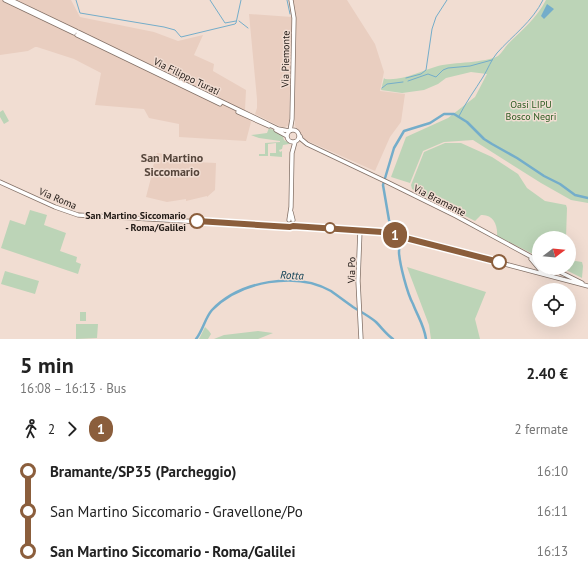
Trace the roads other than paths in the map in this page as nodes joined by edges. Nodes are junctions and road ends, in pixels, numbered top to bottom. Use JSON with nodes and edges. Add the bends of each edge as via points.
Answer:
{"nodes":[{"id":1,"x":5,"y":0,"type":"edge"},
{"id":2,"x":11,"y":0,"type":"edge"},
{"id":3,"x":291,"y":0,"type":"edge"},
{"id":4,"x":76,"y":33,"type":"junction"},
{"id":5,"x":292,"y":120,"type":"junction"},
{"id":6,"x":297,"y":131,"type":"junction"},
{"id":7,"x":289,"y":133,"type":"junction"},
{"id":8,"x":300,"y":136,"type":"junction"},
{"id":9,"x":290,"y":141,"type":"junction"},
{"id":10,"x":296,"y":142,"type":"junction"},
{"id":11,"x":307,"y":144,"type":"junction"},
{"id":12,"x":292,"y":153,"type":"junction"},
{"id":13,"x":0,"y":182,"type":"edge"},
{"id":14,"x":291,"y":222,"type":"junction"},
{"id":15,"x":360,"y":230,"type":"junction"},
{"id":16,"x":527,"y":255,"type":"junction"},
{"id":17,"x":532,"y":258,"type":"edge"},
{"id":18,"x":532,"y":260,"type":"edge"},
{"id":19,"x":522,"y":268,"type":"junction"},
{"id":20,"x":532,"y":270,"type":"edge"},
{"id":21,"x":566,"y":275,"type":"edge"},
{"id":22,"x":550,"y":276,"type":"joint"},
{"id":23,"x":361,"y":339,"type":"edge"}],
"edges":[{"from":1,"to":4,"type":"street","name":"Via Filippo Turati"},
{"from":2,"to":4,"type":"street","name":"Via Filippo Turati"},
{"from":3,"to":5,"type":"street","name":"Via Piemonte","via":[[294,18]]},
{"from":4,"to":7,"type":"street","name":"Via Filippo Turati"},
{"from":5,"to":6,"type":"street","name":"Via Piemonte"},
{"from":5,"to":7,"type":"street","name":"Via Piemonte"},
{"from":6,"to":7,"type":"street"},
{"from":6,"to":8,"type":"street"},
{"from":7,"to":9,"type":"street"},
{"from":8,"to":10,"type":"street"},
{"from":8,"to":11,"type":"street"},
{"from":9,"to":10,"type":"street"},
{"from":9,"to":12,"type":"street"},
{"from":10,"to":11,"type":"street"},
{"from":10,"to":12,"type":"street"},
{"from":11,"to":16,"type":"street","name":"Via Bramante","via":[[456,216]]},
{"from":12,"to":14,"type":"street"},
{"from":13,"to":14,"type":"street","name":"Via Roma","via":[[78,215],[280,225]]},
{"from":14,"to":15,"type":"street","via":[[300,227]]},
{"from":15,"to":19,"type":"street","name":"Via Bramante","via":[[404,237]]},
{"from":15,"to":23,"type":"street","name":"Via Po","via":[[358,281]]},
{"from":16,"to":17,"type":"street","name":"Via Bramante"},
{"from":16,"to":18,"type":"street","name":"Via Bramante"},
{"from":19,"to":20,"type":"street","name":"Via Bramante"},
{"from":19,"to":22,"type":"street","name":"Via Bramante"},
{"from":21,"to":22,"type":"street","name":"Via Bramante","via":[[588,286]]}]}
